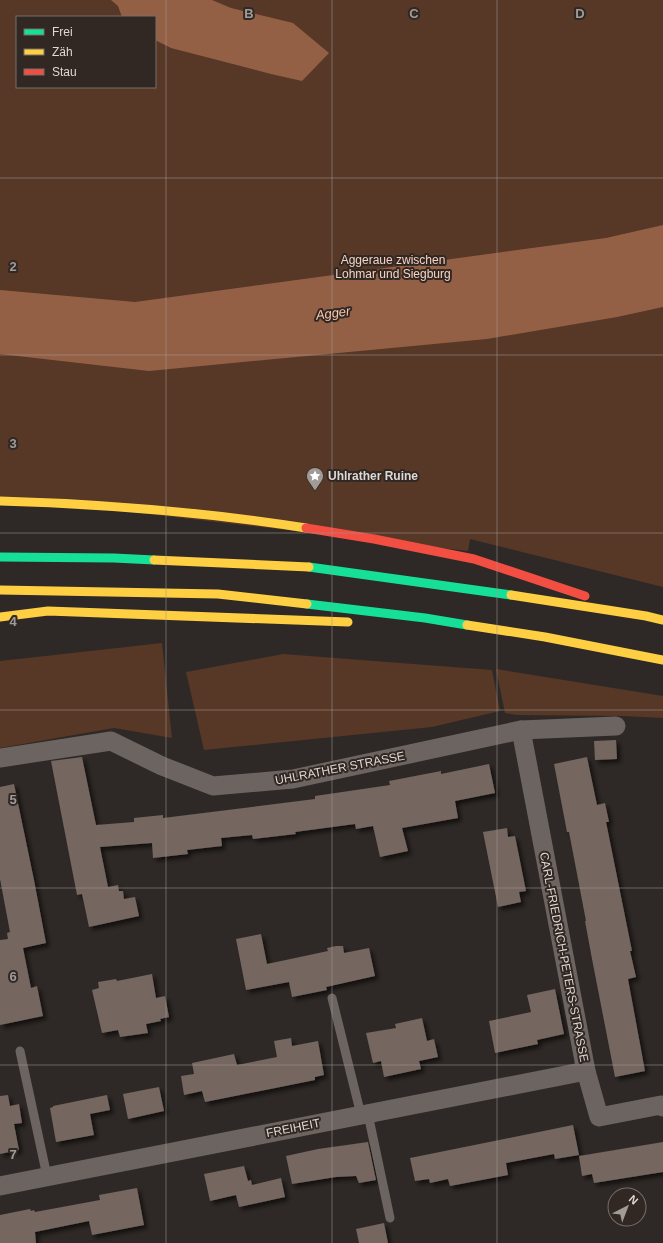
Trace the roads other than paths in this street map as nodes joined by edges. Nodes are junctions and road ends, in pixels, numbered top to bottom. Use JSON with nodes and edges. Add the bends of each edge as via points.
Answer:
{"nodes":[{"id":1,"x":0,"y":501,"type":"edge"},
{"id":2,"x":0,"y":557,"type":"edge"},
{"id":3,"x":0,"y":590,"type":"edge"},
{"id":4,"x":646,"y":616,"type":"junction"},
{"id":5,"x":0,"y":617,"type":"edge"},
{"id":6,"x":425,"y":618,"type":"junction"},
{"id":7,"x":663,"y":620,"type":"edge"},
{"id":8,"x":663,"y":660,"type":"edge"},
{"id":9,"x":616,"y":726,"type":"dead end"},
{"id":10,"x":521,"y":730,"type":"junction"},
{"id":11,"x":0,"y":758,"type":"edge"},
{"id":12,"x":332,"y":998,"type":"dead end"},
{"id":13,"x":20,"y":1051,"type":"dead end"},
{"id":14,"x":586,"y":1071,"type":"junction"},
{"id":15,"x":663,"y":1107,"type":"edge"},
{"id":16,"x":364,"y":1114,"type":"junction"},
{"id":17,"x":47,"y":1176,"type":"junction"},
{"id":18,"x":0,"y":1186,"type":"edge"},
{"id":19,"x":390,"y":1218,"type":"dead end"}],
"edges":[{"from":1,"to":4,"type":"highway","via":[[70,503],[253,520],[374,539],[474,559]]},
{"from":2,"to":4,"type":"highway","via":[[114,558],[317,567]]},
{"from":3,"to":6,"type":"highway","via":[[218,594]]},
{"from":4,"to":7,"type":"highway"},
{"from":5,"to":6,"type":"highway","via":[[48,611],[344,622]]},
{"from":6,"to":8,"type":"highway","via":[[545,637]]},
{"from":9,"to":10,"type":"street","name":"UHLRATHER STRASSE"},
{"from":10,"to":11,"type":"street","name":"UHLRATHER STRASSE","via":[[293,779],[213,786],[162,766],[111,741]]},
{"from":10,"to":14,"type":"street","name":"CARL-FRIEDRICH-PETERS-STRASSE"},
{"from":12,"to":16,"type":"lane"},
{"from":13,"to":17,"type":"lane"},
{"from":14,"to":15,"type":"street","name":"CARL-FRIEDRICH-PETERS-STRASSE","via":[[599,1117],[661,1105]]},
{"from":14,"to":16,"type":"street","name":"FREIHEIT"},
{"from":16,"to":17,"type":"street","name":"FREIHEIT"},
{"from":16,"to":19,"type":"lane"},
{"from":17,"to":18,"type":"street","name":"FREIHEIT"}]}
